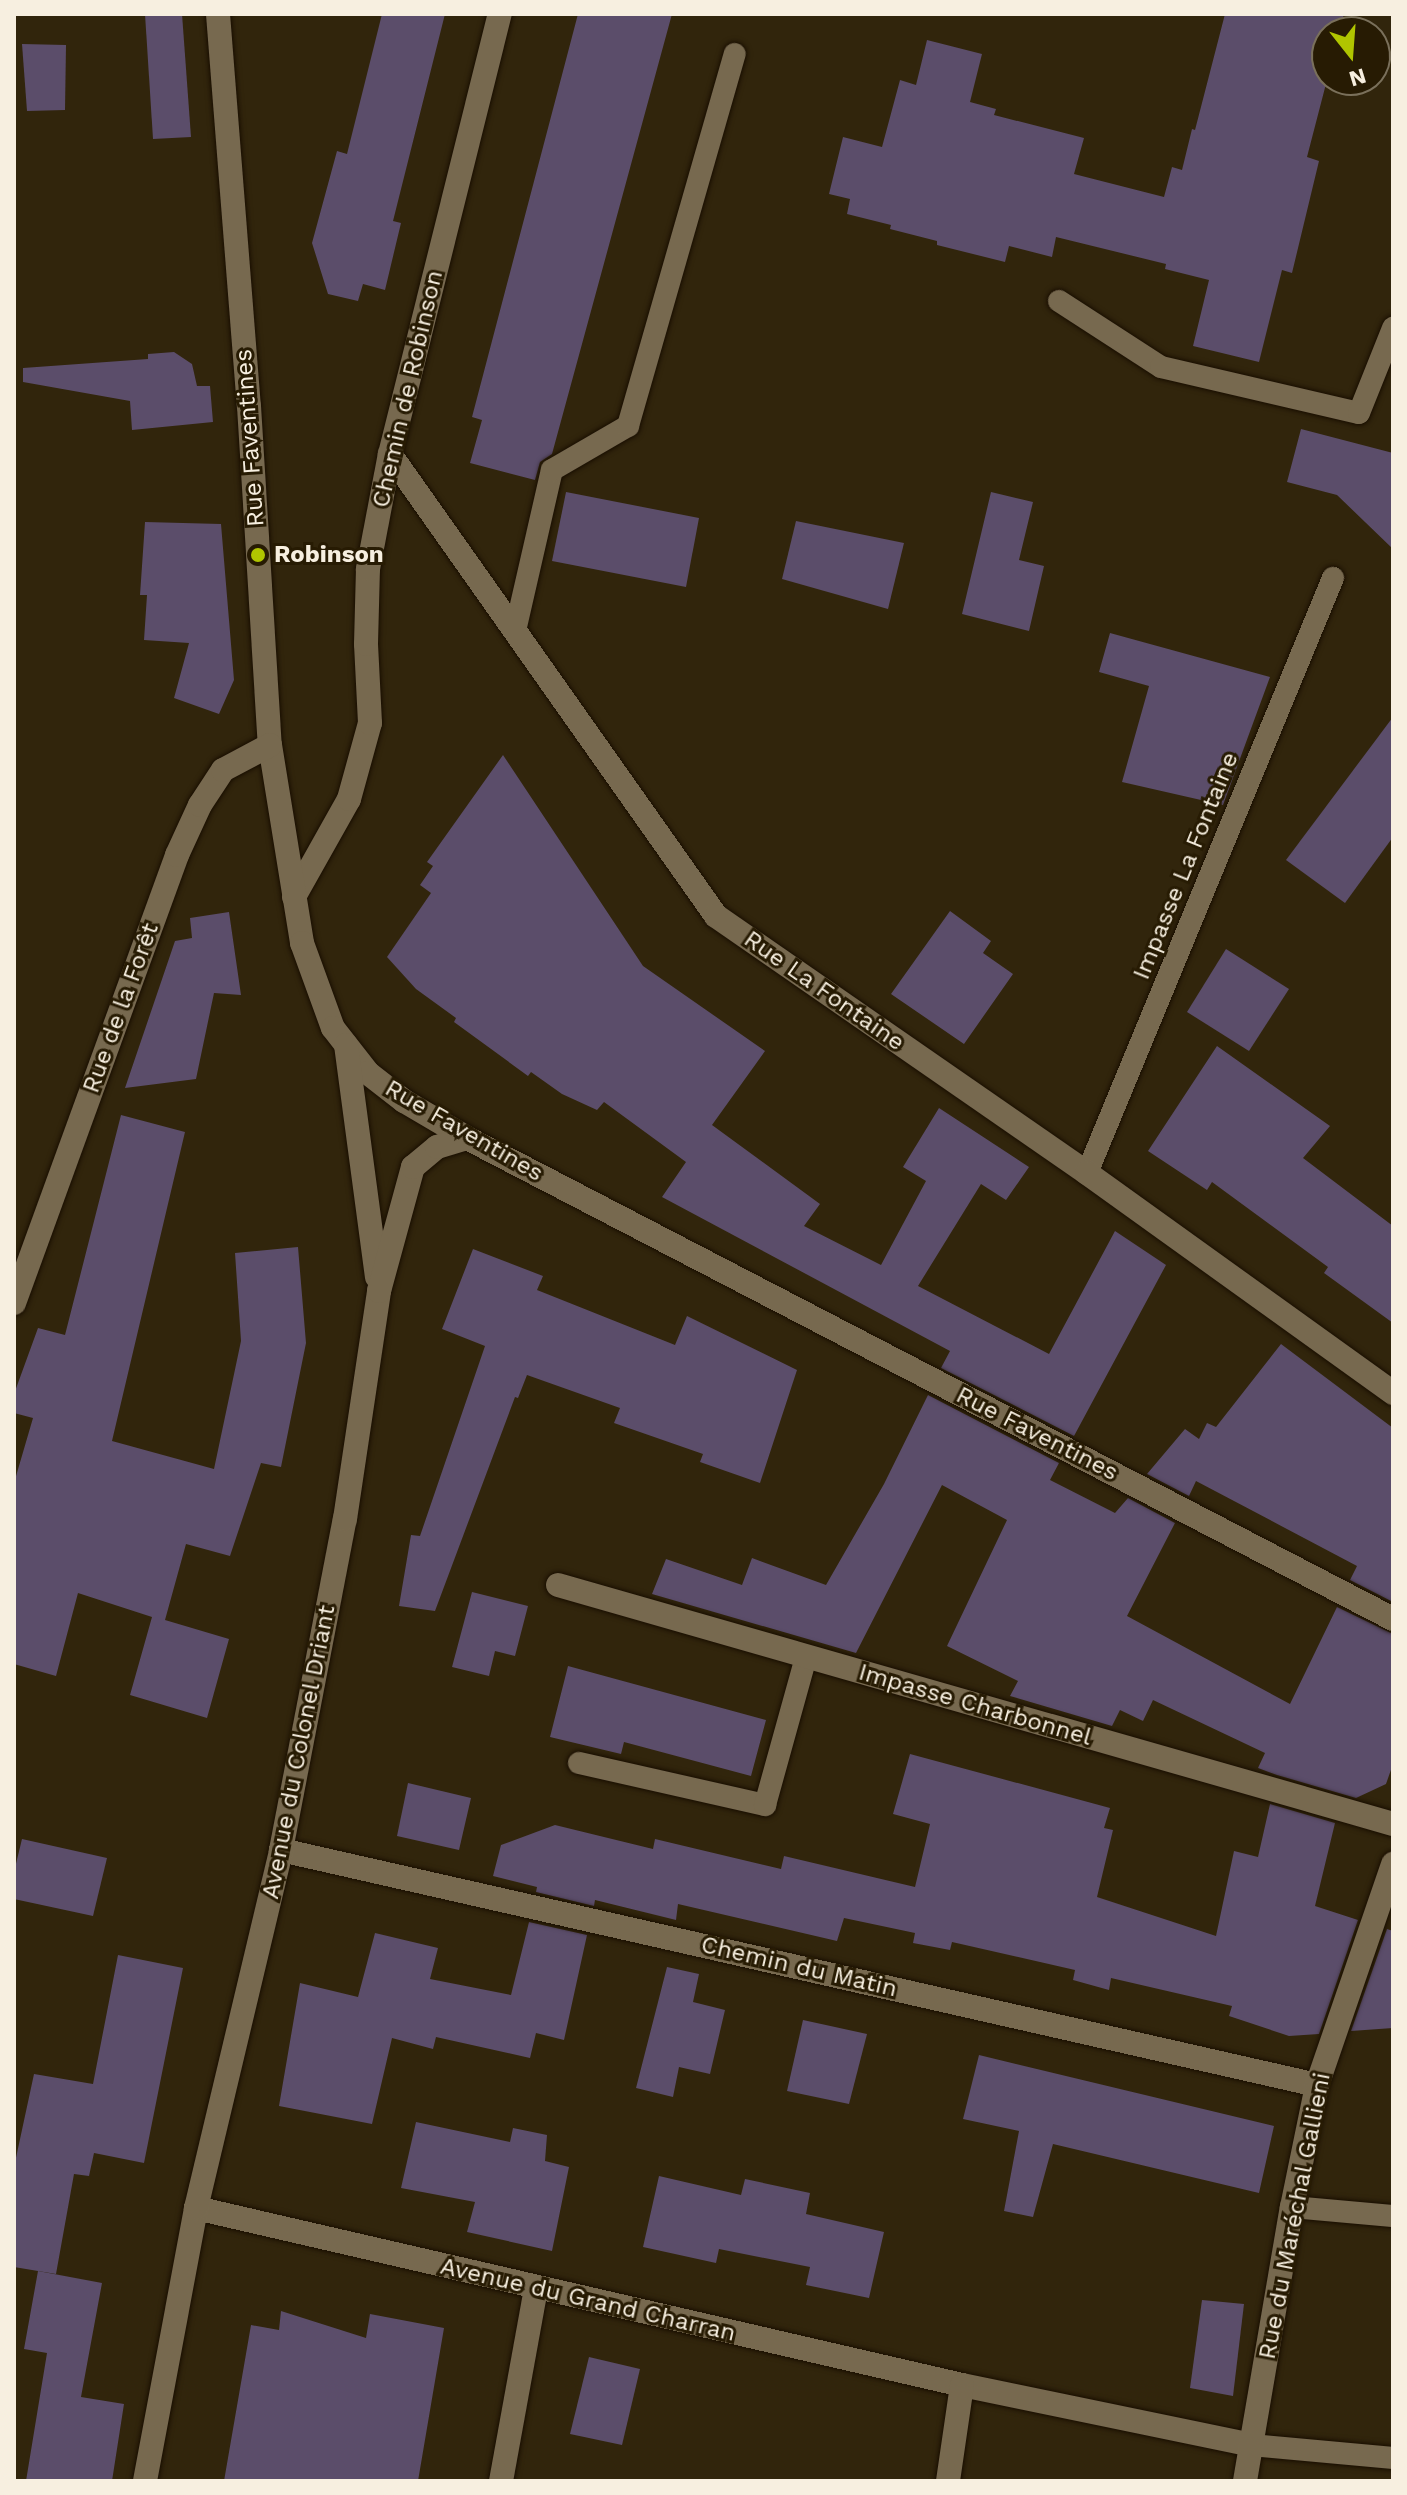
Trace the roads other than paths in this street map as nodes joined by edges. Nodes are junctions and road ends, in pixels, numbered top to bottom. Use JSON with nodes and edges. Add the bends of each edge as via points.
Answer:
{"nodes":[{"id":1,"x":218,"y":14,"type":"edge"},
{"id":2,"x":500,"y":14,"type":"edge"},
{"id":3,"x":735,"y":54,"type":"dead end"},
{"id":4,"x":1059,"y":301,"type":"dead end"},
{"id":5,"x":1393,"y":328,"type":"edge"},
{"id":6,"x":390,"y":454,"type":"junction"},
{"id":7,"x":1333,"y":578,"type":"dead end"},
{"id":8,"x":515,"y":631,"type":"junction"},
{"id":9,"x":270,"y":745,"type":"junction"},
{"id":10,"x":294,"y":897,"type":"junction"},
{"id":11,"x":346,"y":1045,"type":"junction"},
{"id":12,"x":467,"y":1138,"type":"junction"},
{"id":13,"x":1087,"y":1173,"type":"junction"},
{"id":14,"x":379,"y":1291,"type":"junction"},
{"id":15,"x":14,"y":1303,"type":"edge"},
{"id":16,"x":1393,"y":1393,"type":"edge"},
{"id":17,"x":558,"y":1585,"type":"dead end"},
{"id":18,"x":1393,"y":1619,"type":"edge"},
{"id":19,"x":806,"y":1657,"type":"junction"},
{"id":20,"x":579,"y":1763,"type":"dead end"},
{"id":21,"x":1393,"y":1824,"type":"edge"},
{"id":22,"x":281,"y":1850,"type":"junction"},
{"id":23,"x":1393,"y":1864,"type":"edge"},
{"id":24,"x":1317,"y":2085,"type":"junction"},
{"id":25,"x":1292,"y":2207,"type":"junction"},
{"id":26,"x":196,"y":2208,"type":"junction"},
{"id":27,"x":1393,"y":2216,"type":"edge"},
{"id":28,"x":536,"y":2289,"type":"junction"},
{"id":29,"x":962,"y":2385,"type":"junction"},
{"id":30,"x":1251,"y":2445,"type":"junction"},
{"id":31,"x":1393,"y":2458,"type":"edge"},
{"id":32,"x":145,"y":2481,"type":"edge"},
{"id":33,"x":501,"y":2481,"type":"edge"},
{"id":34,"x":948,"y":2481,"type":"edge"},
{"id":35,"x":1245,"y":2481,"type":"edge"}],
"edges":[{"from":1,"to":9,"type":"street","name":"Rue Faventines"},
{"from":2,"to":6,"type":"street","name":"Chemin de Robinson"},
{"from":3,"to":8,"type":"lane","via":[[628,426],[552,470]]},
{"from":4,"to":5,"type":"lane","via":[[1161,367],[1359,413]]},
{"from":6,"to":8,"type":"street","name":"Rue La Fontaine"},
{"from":6,"to":10,"type":"street","name":"Chemin de Robinson","via":[[368,569],[370,723],[349,799]]},
{"from":7,"to":13,"type":"lane","name":"Impasse La Fontaine"},
{"from":8,"to":13,"type":"street","name":"Rue La Fontaine","via":[[716,916]]},
{"from":9,"to":10,"type":"street","name":"Rue Faventines"},
{"from":9,"to":15,"type":"street","name":"Rue de la Forêt","via":[[223,770],[194,817]]},
{"from":10,"to":11,"type":"street","name":"Rue Faventines","via":[[318,994]]},
{"from":11,"to":12,"type":"street","name":"Rue Faventines","via":[[368,1073],[404,1101]]},
{"from":11,"to":14,"type":"street","name":"Avenue du Colonel Driant"},
{"from":12,"to":14,"type":"street","name":"Avenue du Colonel Driant","via":[[437,1147],[413,1167]]},
{"from":12,"to":18,"type":"street","name":"Rue Faventines"},
{"from":13,"to":16,"type":"street","name":"Rue La Fontaine"},
{"from":14,"to":22,"type":"street","name":"Avenue du Colonel Driant","via":[[345,1519]]},
{"from":17,"to":19,"type":"street","name":"Impasse Charbonnel"},
{"from":19,"to":20,"type":"lane","via":[[765,1805]]},
{"from":19,"to":21,"type":"street","name":"Impasse Charbonnel"},
{"from":22,"to":24,"type":"street","name":"Chemin du Matin"},
{"from":22,"to":26,"type":"street","name":"Avenue du Colonel Driant"},
{"from":23,"to":24,"type":"street","name":"Rue du Maréchal Gallieni"},
{"from":24,"to":25,"type":"street","name":"Rue du Maréchal Gallieni"},
{"from":25,"to":27,"type":"lane"},
{"from":25,"to":30,"type":"street","name":"Rue du Maréchal Gallieni"},
{"from":26,"to":28,"type":"street","name":"Avenue du Grand Charran"},
{"from":26,"to":32,"type":"street"},
{"from":28,"to":29,"type":"street","name":"Avenue du Grand Charran"},
{"from":28,"to":33,"type":"street"},
{"from":29,"to":30,"type":"street","name":"Avenue du Grand Charran"},
{"from":29,"to":34,"type":"street"},
{"from":30,"to":31,"type":"lane"},
{"from":30,"to":35,"type":"street","name":"Rue du Maréchal Gallieni"}]}
